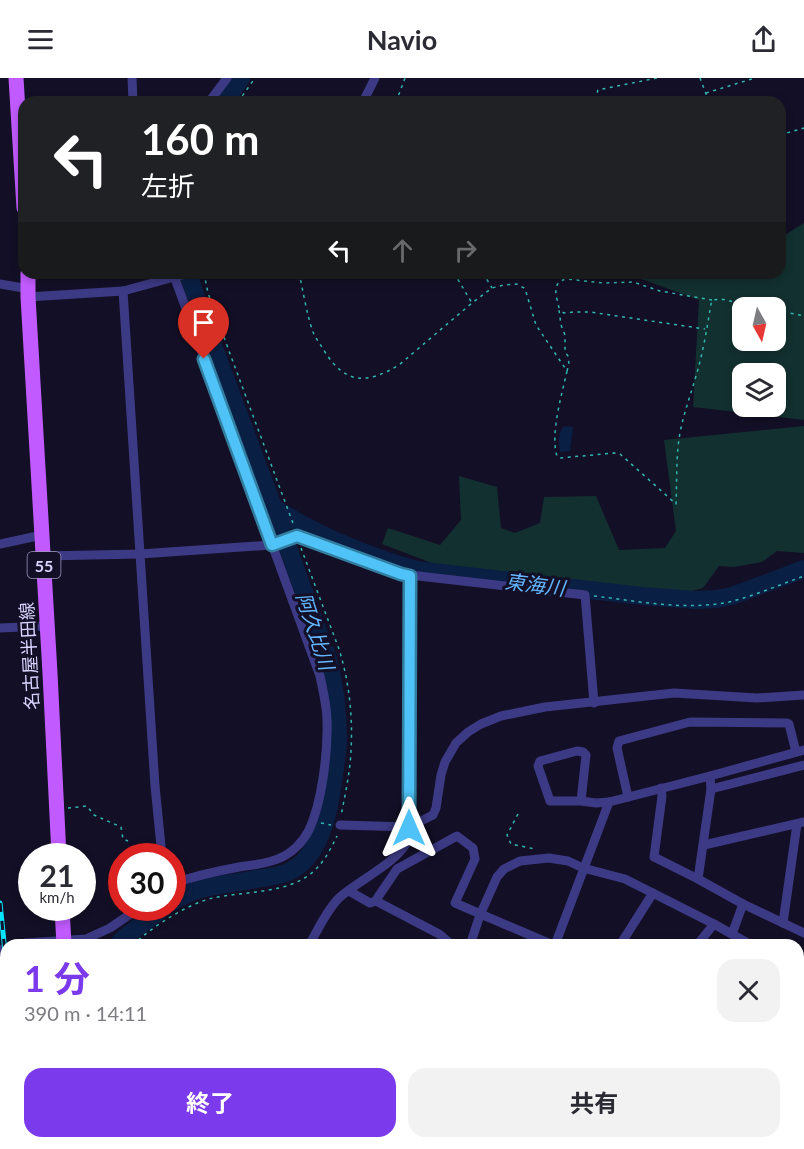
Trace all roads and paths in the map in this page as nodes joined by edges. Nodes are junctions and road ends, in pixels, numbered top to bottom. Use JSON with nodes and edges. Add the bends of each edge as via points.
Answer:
{"nodes":[{"id":1,"x":16,"y":78,"type":"edge"},
{"id":2,"x":132,"y":78,"type":"edge"},
{"id":3,"x":227,"y":78,"type":"edge"},
{"id":4,"x":255,"y":78,"type":"edge"},
{"id":5,"x":375,"y":78,"type":"edge"},
{"id":6,"x":405,"y":78,"type":"edge"},
{"id":7,"x":657,"y":78,"type":"edge"},
{"id":8,"x":700,"y":78,"type":"edge"},
{"id":9,"x":755,"y":78,"type":"edge"},
{"id":10,"x":706,"y":93,"type":"junction"},
{"id":11,"x":133,"y":96,"type":"edge"},
{"id":12,"x":214,"y":96,"type":"edge"},
{"id":13,"x":242,"y":96,"type":"edge"},
{"id":14,"x":366,"y":96,"type":"edge"},
{"id":15,"x":398,"y":96,"type":"edge"},
{"id":16,"x":596,"y":96,"type":"edge"},
{"id":17,"x":707,"y":96,"type":"edge"},
{"id":18,"x":18,"y":110,"type":"edge"},
{"id":19,"x":804,"y":128,"type":"edge"},
{"id":20,"x":786,"y":133,"type":"edge"},
{"id":21,"x":28,"y":279,"type":"edge"},
{"id":22,"x":160,"y":279,"type":"edge"},
{"id":23,"x":175,"y":279,"type":"edge"},
{"id":24,"x":205,"y":279,"type":"edge"},
{"id":25,"x":301,"y":279,"type":"edge"},
{"id":26,"x":458,"y":279,"type":"edge"},
{"id":27,"x":487,"y":279,"type":"edge"},
{"id":28,"x":0,"y":285,"type":"edge"},
{"id":29,"x":492,"y":288,"type":"junction"},
{"id":30,"x":123,"y":291,"type":"junction"},
{"id":31,"x":28,"y":293,"type":"junction"},
{"id":32,"x":713,"y":300,"type":"junction"},
{"id":33,"x":732,"y":301,"type":"edge"},
{"id":34,"x":472,"y":303,"type":"junction"},
{"id":35,"x":559,"y":310,"type":"junction"},
{"id":36,"x":786,"y":312,"type":"edge"},
{"id":37,"x":804,"y":316,"type":"edge"},
{"id":38,"x":706,"y":330,"type":"junction"},
{"id":39,"x":567,"y":371,"type":"junction"},
{"id":40,"x":42,"y":535,"type":"junction"},
{"id":41,"x":297,"y":536,"type":"junction"},
{"id":42,"x":0,"y":544,"type":"edge"},
{"id":43,"x":272,"y":545,"type":"junction"},
{"id":44,"x":140,"y":554,"type":"junction"},
{"id":45,"x":43,"y":556,"type":"junction"},
{"id":46,"x":410,"y":576,"type":"junction"},
{"id":47,"x":804,"y":576,"type":"edge"},
{"id":48,"x":585,"y":595,"type":"junction"},
{"id":49,"x":47,"y":626,"type":"junction"},
{"id":50,"x":0,"y":628,"type":"edge"},
{"id":51,"x":804,"y":695,"type":"edge"},
{"id":52,"x":594,"y":703,"type":"junction"},
{"id":53,"x":800,"y":751,"type":"edge"},
{"id":54,"x":804,"y":765,"type":"edge"},
{"id":55,"x":710,"y":776,"type":"junction"},
{"id":56,"x":661,"y":788,"type":"junction"},
{"id":57,"x":711,"y":789,"type":"junction"},
{"id":58,"x":628,"y":797,"type":"junction"},
{"id":59,"x":581,"y":801,"type":"junction"},
{"id":60,"x":609,"y":802,"type":"junction"},
{"id":61,"x":57,"y":809,"type":"junction"},
{"id":62,"x":518,"y":814,"type":"dead end"},
{"id":63,"x":312,"y":821,"type":"junction"},
{"id":64,"x":801,"y":823,"type":"edge"},
{"id":65,"x":340,"y":826,"type":"junction"},
{"id":66,"x":409,"y":828,"type":"junction"},
{"id":67,"x":128,"y":841,"type":"dead end"},
{"id":68,"x":58,"y":843,"type":"edge"},
{"id":69,"x":161,"y":843,"type":"edge"},
{"id":70,"x":704,"y":845,"type":"junction"},
{"id":71,"x":549,"y":858,"type":"junction"},
{"id":72,"x":584,"y":868,"type":"junction"},
{"id":73,"x":698,"y":879,"type":"junction"},
{"id":74,"x":186,"y":880,"type":"edge"},
{"id":75,"x":349,"y":891,"type":"junction"},
{"id":76,"x":653,"y":893,"type":"junction"},
{"id":77,"x":376,"y":901,"type":"junction"},
{"id":78,"x":743,"y":903,"type":"junction"},
{"id":79,"x":480,"y":915,"type":"junction"},
{"id":80,"x":63,"y":921,"type":"edge"},
{"id":81,"x":120,"y":921,"type":"edge"},
{"id":82,"x":783,"y":923,"type":"junction"},
{"id":83,"x":714,"y":924,"type":"junction"},
{"id":84,"x":804,"y":933,"type":"edge"},
{"id":85,"x":732,"y":934,"type":"junction"},
{"id":86,"x":64,"y":939,"type":"edge"},
{"id":87,"x":86,"y":939,"type":"edge"},
{"id":88,"x":141,"y":939,"type":"edge"},
{"id":89,"x":313,"y":939,"type":"edge"},
{"id":90,"x":445,"y":939,"type":"edge"},
{"id":91,"x":472,"y":939,"type":"edge"},
{"id":92,"x":539,"y":939,"type":"edge"},
{"id":93,"x":556,"y":939,"type":"edge"},
{"id":94,"x":624,"y":939,"type":"edge"},
{"id":95,"x":702,"y":939,"type":"edge"},
{"id":96,"x":741,"y":939,"type":"edge"}],
"edges":[{"from":1,"to":18,"type":"main road"},
{"from":2,"to":11,"type":"street"},
{"from":3,"to":12,"type":"street"},
{"from":4,"to":13,"type":"path"},
{"from":5,"to":14,"type":"street"},
{"from":6,"to":15,"type":"path"},
{"from":7,"to":16,"type":"path","via":[[598,90]]},
{"from":8,"to":10,"type":"path"},
{"from":9,"to":10,"type":"path"},
{"from":10,"to":17,"type":"path"},
{"from":19,"to":20,"type":"path"},
{"from":21,"to":31,"type":"main road","name":"名古屋半田線","number":"55"},
{"from":22,"to":30,"type":"street"},
{"from":23,"to":43,"type":"street"},
{"from":24,"to":41,"type":"path"},
{"from":25,"to":34,"type":"path","via":[[317,339],[344,374],[360,379],[399,365]]},
{"from":26,"to":34,"type":"path"},
{"from":27,"to":29,"type":"path"},
{"from":28,"to":31,"type":"street"},
{"from":29,"to":34,"type":"path"},
{"from":29,"to":39,"type":"path","via":[[517,284],[524,288],[536,325]]},
{"from":30,"to":31,"type":"street"},
{"from":30,"to":44,"type":"street"},
{"from":31,"to":40,"type":"main road","name":"名古屋半田線","number":"55"},
{"from":32,"to":33,"type":"path"},
{"from":32,"to":35,"type":"path","via":[[633,282],[563,279],[556,288]]},
{"from":32,"to":38,"type":"path"},
{"from":35,"to":38,"type":"path"},
{"from":35,"to":39,"type":"path"},
{"from":36,"to":37,"type":"path"},
{"from":38,"to":39,"type":"path","via":[[679,439],[676,504],[620,454],[556,456],[555,436]]},
{"from":40,"to":42,"type":"street"},
{"from":40,"to":45,"type":"main road","name":"名古屋半田線","number":"55"},
{"from":41,"to":43,"type":"street"},
{"from":41,"to":46,"type":"street"},
{"from":41,"to":65,"type":"path","via":[[341,656],[350,696],[351,751]]},
{"from":43,"to":44,"type":"street"},
{"from":43,"to":63,"type":"street","via":[[325,697],[326,751]]},
{"from":44,"to":45,"type":"street"},
{"from":44,"to":69,"type":"street"},
{"from":45,"to":49,"type":"main road","name":"名古屋半田線","number":"55"},
{"from":46,"to":48,"type":"street"},
{"from":46,"to":66,"type":"street"},
{"from":47,"to":48,"type":"path","via":[[730,602],[709,605],[670,605]]},
{"from":48,"to":52,"type":"street"},
{"from":49,"to":50,"type":"street"},
{"from":49,"to":61,"type":"main road","name":"名古屋半田線","number":"55"},
{"from":51,"to":52,"type":"street","via":[[757,698],[674,693]]},
{"from":52,"to":66,"type":"street","via":[[501,716],[468,732],[445,762],[435,812]]},
{"from":53,"to":55,"type":"street"},
{"from":53,"to":58,"type":"street","via":[[788,723],[690,722],[617,743]]},
{"from":54,"to":57,"type":"street"},
{"from":55,"to":56,"type":"street"},
{"from":55,"to":57,"type":"street"},
{"from":56,"to":58,"type":"street"},
{"from":56,"to":73,"type":"street","via":[[654,857]]},
{"from":57,"to":70,"type":"street"},
{"from":58,"to":60,"type":"street"},
{"from":59,"to":59,"type":"street","via":[[586,755],[583,752],[540,761],[538,766],[550,801]]},
{"from":59,"to":60,"type":"street"},
{"from":60,"to":72,"type":"street"},
{"from":61,"to":67,"type":"path","via":[[87,806],[94,815],[121,826],[123,839]]},
{"from":61,"to":68,"type":"main road","name":"名古屋半田線","number":"55"},
{"from":62,"to":71,"type":"path","via":[[507,835],[511,844],[550,853]]},
{"from":63,"to":65,"type":"path"},
{"from":63,"to":74,"type":"street","via":[[302,841],[279,858]]},
{"from":64,"to":70,"type":"street"},
{"from":64,"to":82,"type":"street"},
{"from":65,"to":66,"type":"street"},
{"from":65,"to":88,"type":"path","via":[[327,855],[306,878],[204,901]]},
{"from":66,"to":75,"type":"street","via":[[407,844],[399,853]]},
{"from":70,"to":73,"type":"street"},
{"from":71,"to":72,"type":"street"},
{"from":71,"to":79,"type":"street","via":[[520,861],[504,869]]},
{"from":72,"to":76,"type":"street","via":[[625,879]]},
{"from":72,"to":93,"type":"street"},
{"from":73,"to":78,"type":"street"},
{"from":75,"to":77,"type":"street","via":[[370,903]]},
{"from":75,"to":89,"type":"street","via":[[331,908]]},
{"from":76,"to":83,"type":"street"},
{"from":76,"to":94,"type":"street"},
{"from":77,"to":79,"type":"street","via":[[397,869],[457,836],[473,848],[476,859],[455,903]]},
{"from":77,"to":90,"type":"street"},
{"from":78,"to":82,"type":"street"},
{"from":78,"to":85,"type":"street"},
{"from":79,"to":91,"type":"street"},
{"from":79,"to":92,"type":"street"},
{"from":80,"to":86,"type":"main road"},
{"from":81,"to":87,"type":"street"},
{"from":82,"to":84,"type":"street"},
{"from":83,"to":85,"type":"street"},
{"from":83,"to":95,"type":"street"},
{"from":85,"to":96,"type":"street"}]}
